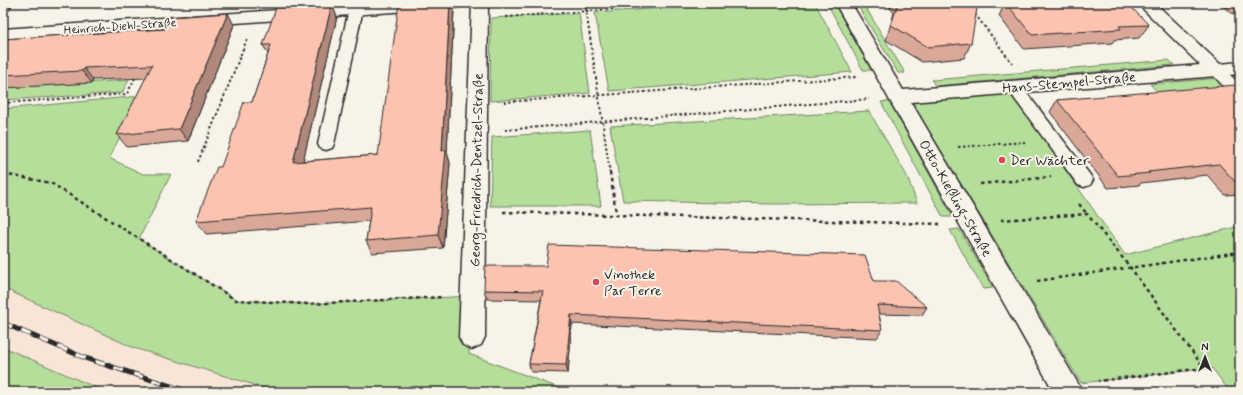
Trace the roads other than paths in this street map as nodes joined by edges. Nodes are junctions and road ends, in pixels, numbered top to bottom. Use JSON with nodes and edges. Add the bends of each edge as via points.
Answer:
{"nodes":[{"id":1,"x":452,"y":3,"type":"edge"},
{"id":2,"x":843,"y":3,"type":"edge"},
{"id":3,"x":1144,"y":3,"type":"edge"},
{"id":4,"x":356,"y":9,"type":"junction"},
{"id":5,"x":480,"y":11,"type":"edge"},
{"id":6,"x":3,"y":34,"type":"edge"},
{"id":7,"x":1240,"y":68,"type":"edge"},
{"id":8,"x":1216,"y":70,"type":"junction"},
{"id":9,"x":1014,"y":87,"type":"junction"},
{"id":10,"x":1240,"y":93,"type":"edge"},
{"id":11,"x":897,"y":97,"type":"junction"},
{"id":12,"x":326,"y":144,"type":"dead end"},
{"id":13,"x":1084,"y":180,"type":"dead end"},
{"id":14,"x":472,"y":337,"type":"dead end"},
{"id":15,"x":1067,"y":389,"type":"edge"}],
"edges":[{"from":1,"to":4,"type":"street","name":"Heinrich-Diehl-Straße"},
{"from":2,"to":11,"type":"street","name":"Otto-Kießling-Straße"},
{"from":3,"to":8,"type":"street"},
{"from":4,"to":6,"type":"street","name":"Heinrich-Diehl-Straße"},
{"from":4,"to":12,"type":"lane"},
{"from":5,"to":14,"type":"street","name":"Georg-Friedrich-Dentzel-Straße"},
{"from":7,"to":8,"type":"street","name":"Hans-Stempel-Straße"},
{"from":8,"to":9,"type":"street","name":"Hans-Stempel-Straße"},
{"from":8,"to":10,"type":"lane"},
{"from":9,"to":11,"type":"street","name":"Hans-Stempel-Straße"},
{"from":9,"to":13,"type":"lane"},
{"from":11,"to":15,"type":"street","name":"Otto-Kießling-Straße"}]}
